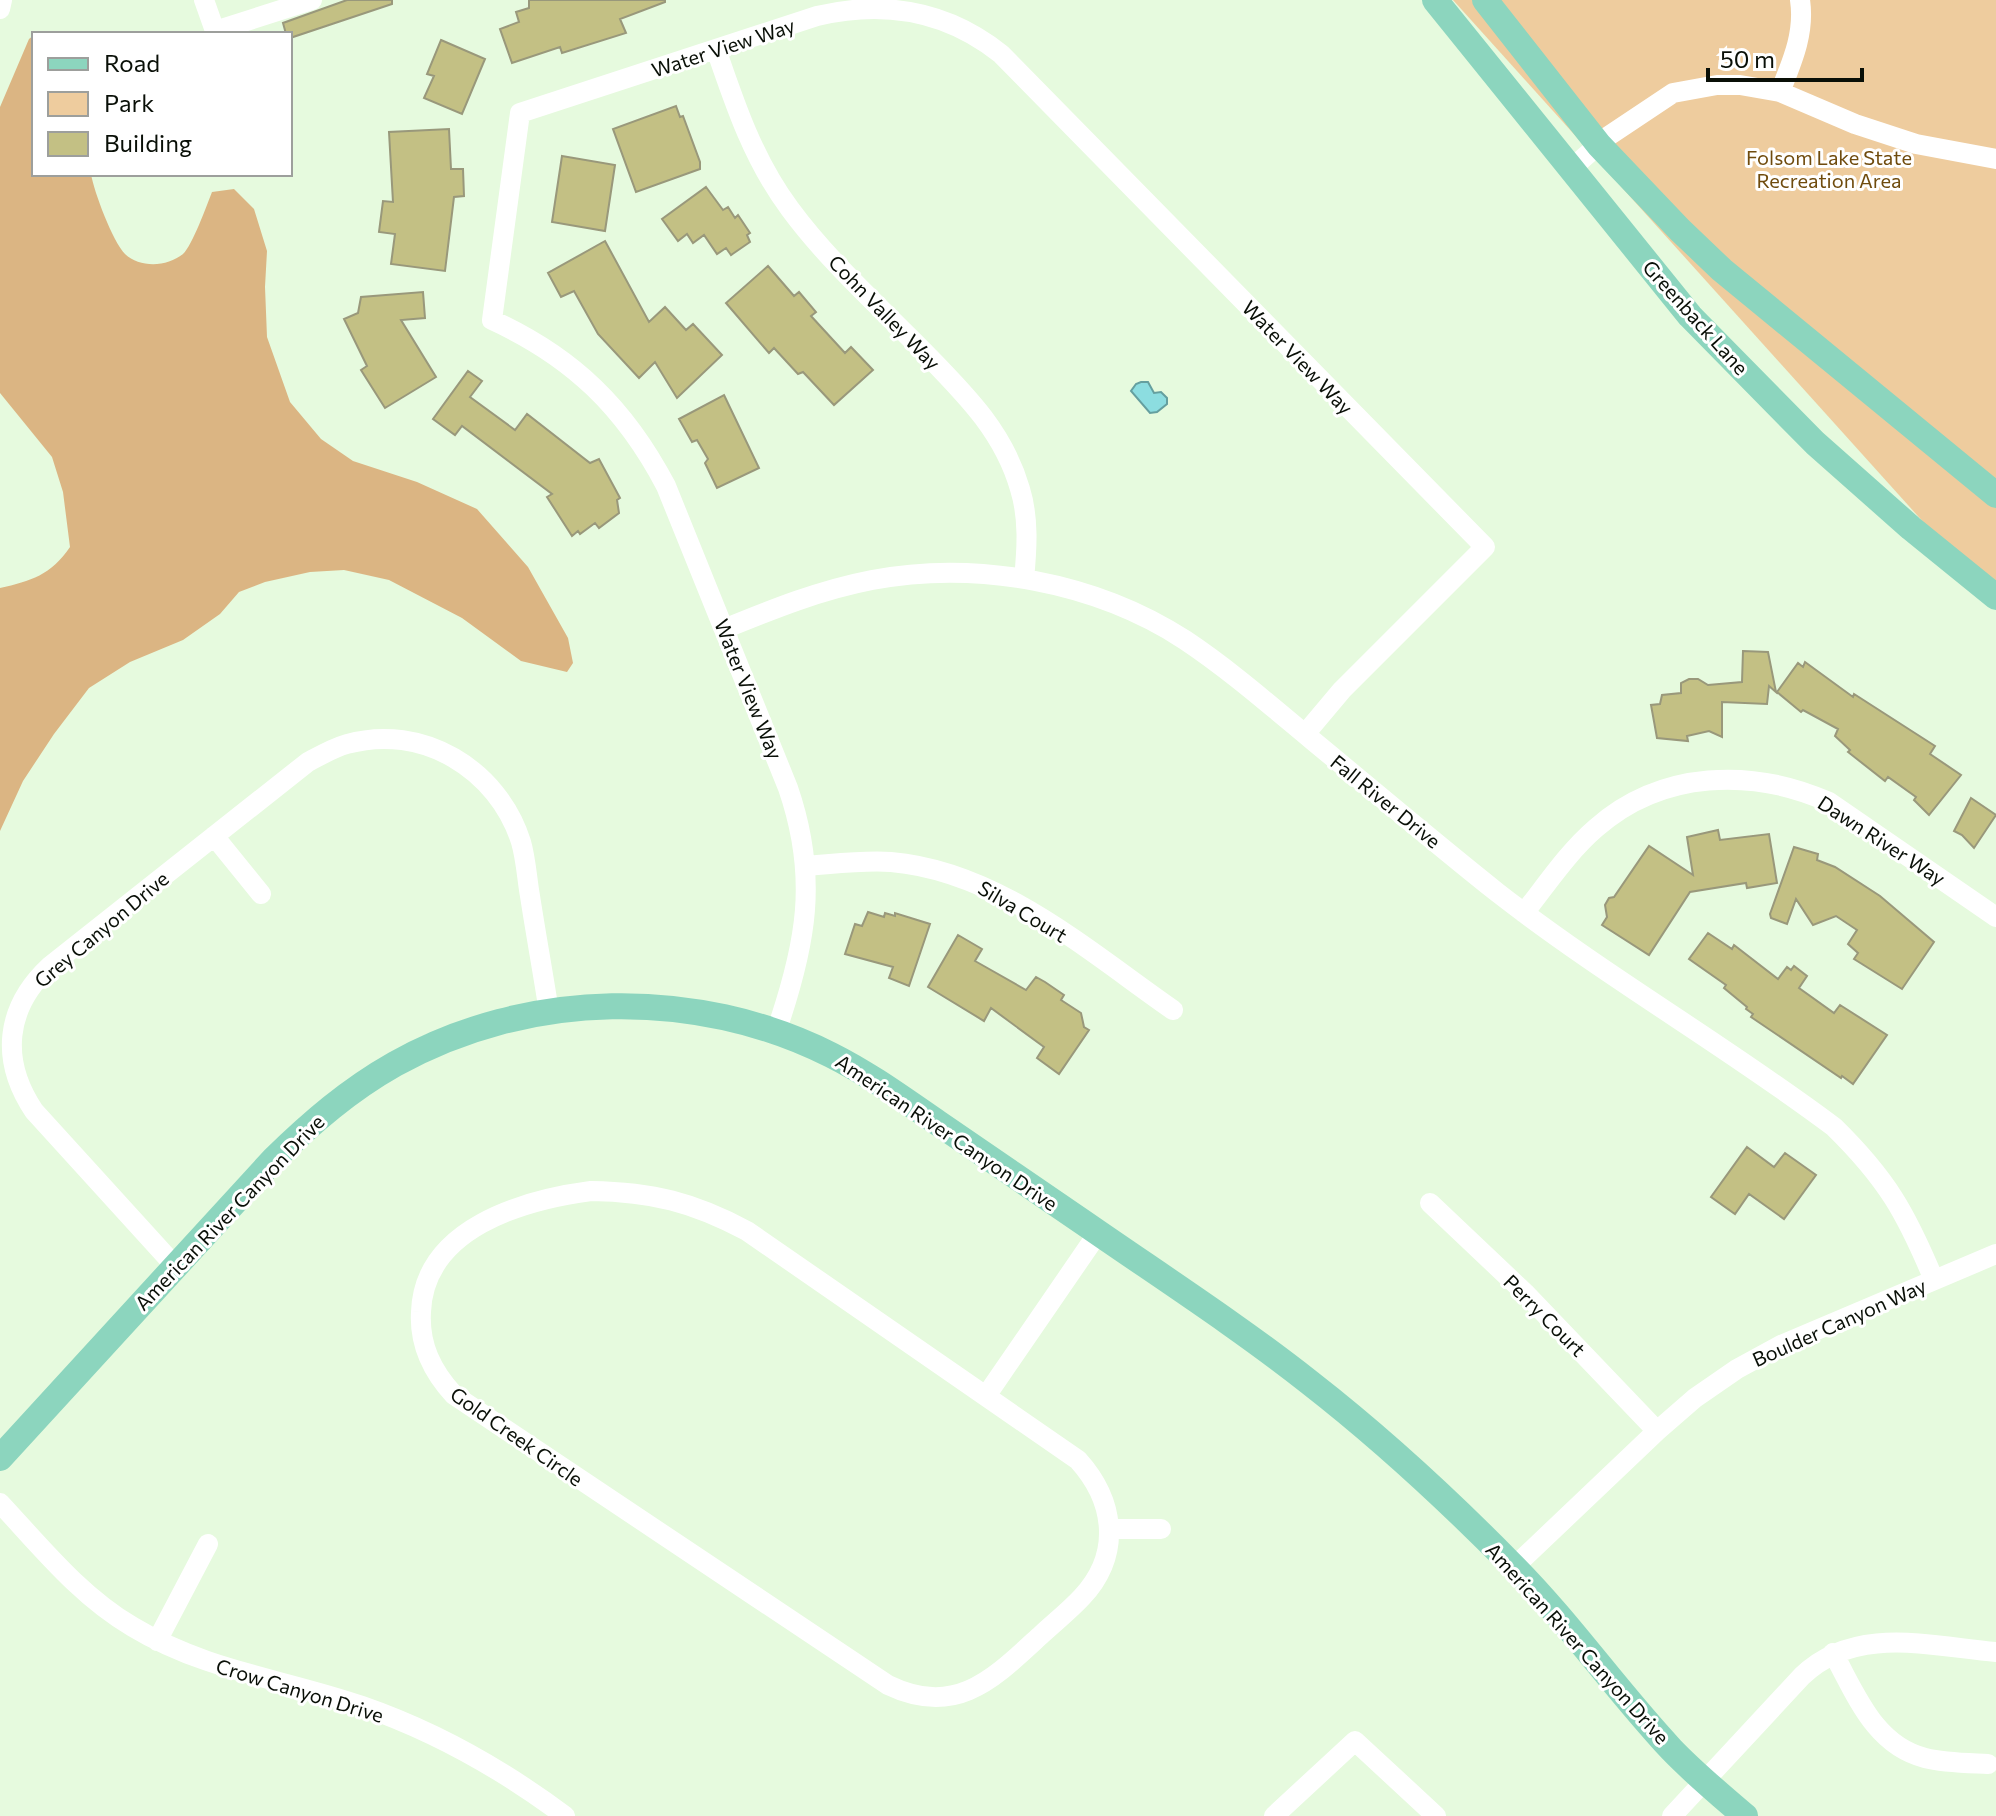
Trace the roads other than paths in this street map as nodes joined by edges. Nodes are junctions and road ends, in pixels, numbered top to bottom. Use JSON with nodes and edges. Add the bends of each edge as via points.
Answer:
{"nodes":[{"id":1,"x":2,"y":0,"type":"edge"},
{"id":2,"x":204,"y":0,"type":"edge"},
{"id":3,"x":312,"y":0,"type":"edge"},
{"id":4,"x":1435,"y":0,"type":"edge"},
{"id":5,"x":1485,"y":0,"type":"edge"},
{"id":6,"x":1800,"y":0,"type":"edge"},
{"id":7,"x":273,"y":6,"type":"edge"},
{"id":8,"x":0,"y":9,"type":"edge"},
{"id":9,"x":716,"y":49,"type":"junction"},
{"id":10,"x":1780,"y":92,"type":"junction"},
{"id":11,"x":1599,"y":145,"type":"junction"},
{"id":12,"x":1996,"y":159,"type":"edge"},
{"id":13,"x":1571,"y":169,"type":"junction"},
{"id":14,"x":1996,"y":495,"type":"edge"},
{"id":15,"x":1024,"y":579,"type":"junction"},
{"id":16,"x":1996,"y":597,"type":"edge"},
{"id":17,"x":724,"y":629,"type":"junction"},
{"id":18,"x":1305,"y":734,"type":"junction"},
{"id":19,"x":214,"y":836,"type":"junction"},
{"id":20,"x":806,"y":866,"type":"junction"},
{"id":21,"x":261,"y":894,"type":"dead end"},
{"id":22,"x":1524,"y":913,"type":"junction"},
{"id":23,"x":1996,"y":917,"type":"edge"},
{"id":24,"x":1173,"y":1010,"type":"dead end"},
{"id":25,"x":549,"y":1012,"type":"junction"},
{"id":26,"x":776,"y":1032,"type":"junction"},
{"id":27,"x":1430,"y":1203,"type":"dead end"},
{"id":28,"x":1098,"y":1233,"type":"junction"},
{"id":29,"x":1996,"y":1254,"type":"edge"},
{"id":30,"x":175,"y":1266,"type":"junction"},
{"id":31,"x":1934,"y":1280,"type":"junction"},
{"id":32,"x":986,"y":1396,"type":"junction"},
{"id":33,"x":1657,"y":1431,"type":"junction"},
{"id":34,"x":0,"y":1458,"type":"edge"},
{"id":35,"x":0,"y":1503,"type":"edge"},
{"id":36,"x":1109,"y":1529,"type":"junction"},
{"id":37,"x":1161,"y":1529,"type":"dead end"},
{"id":38,"x":208,"y":1544,"type":"dead end"},
{"id":39,"x":1514,"y":1567,"type":"junction"},
{"id":40,"x":157,"y":1641,"type":"junction"},
{"id":41,"x":1996,"y":1652,"type":"edge"},
{"id":42,"x":1833,"y":1653,"type":"junction"},
{"id":43,"x":1988,"y":1764,"type":"dead end"},
{"id":44,"x":1704,"y":1781,"type":"junction"},
{"id":45,"x":565,"y":1816,"type":"edge"},
{"id":46,"x":1274,"y":1816,"type":"edge"},
{"id":47,"x":1436,"y":1816,"type":"edge"},
{"id":48,"x":1672,"y":1816,"type":"edge"},
{"id":49,"x":1745,"y":1816,"type":"edge"}],
"edges":[{"from":1,"to":8,"type":"street"},
{"from":2,"to":7,"type":"street","via":[[215,31]]},
{"from":3,"to":7,"type":"street"},
{"from":4,"to":13,"type":"main road","name":"Greenback Lane"},
{"from":5,"to":11,"type":"main road"},
{"from":6,"to":10,"type":"street","via":[[1799,36]]},
{"from":9,"to":15,"type":"street","name":"Cohn Valley Way","via":[[746,134],[789,208],[972,401],[998,437],[1021,491]]},
{"from":9,"to":17,"type":"street","name":"Water View Way","via":[[520,113],[492,320],[542,346],[583,376],[630,427],[666,486]]},
{"from":9,"to":18,"type":"street","name":"Water View Way","via":[[826,13],[874,7],[914,10],[951,22],[985,42],[1485,547]]},
{"from":10,"to":11,"type":"street","via":[[1717,85],[1673,93]]},
{"from":10,"to":12,"type":"street","via":[[1916,144]]},
{"from":11,"to":13,"type":"street"},
{"from":11,"to":14,"type":"main road","via":[[1722,270]]},
{"from":13,"to":16,"type":"main road","name":"Greenback Lane","via":[[1690,316],[1750,379],[1911,528]]},
{"from":15,"to":17,"type":"street","name":"Fall River Drive","via":[[969,574],[875,579],[800,599]]},
{"from":15,"to":18,"type":"street","name":"Fall River Drive","via":[[1098,598],[1155,623],[1221,665]]},
{"from":17,"to":20,"type":"street","name":"Water View Way","via":[[788,788]]},
{"from":18,"to":22,"type":"street","name":"Fall River Drive"},
{"from":19,"to":21,"type":"street"},
{"from":19,"to":25,"type":"street","name":"Grey Canyon Drive","via":[[308,762],[349,744],[393,739],[422,744],[462,762],[504,804],[522,844]]},
{"from":19,"to":30,"type":"street","name":"Grey Canyon Drive","via":[[38,977],[20,1004],[12,1035],[13,1068],[34,1111]]},
{"from":20,"to":24,"type":"street","name":"Silva Court","via":[[891,862],[963,877],[1004,895]]},
{"from":20,"to":26,"type":"street","name":"Water View Way","via":[[804,930]]},
{"from":22,"to":23,"type":"street","name":"Dawn River Way","via":[[1573,851],[1630,805],[1685,784],[1744,779],[1801,790],[1829,802]]},
{"from":22,"to":31,"type":"street","name":"Fall River Drive","via":[[1834,1127],[1869,1161],[1897,1200]]},
{"from":25,"to":26,"type":"main road","name":"American River Canyon Drive","via":[[634,1006],[683,1010]]},
{"from":25,"to":30,"type":"main road","name":"American River Canyon Drive","via":[[441,1041],[355,1089],[274,1159]]},
{"from":26,"to":28,"type":"main road","name":"American River Canyon Drive","via":[[875,1079]]},
{"from":27,"to":33,"type":"street","name":"Perry Court"},
{"from":28,"to":32,"type":"street"},
{"from":28,"to":39,"type":"main road","name":"American River Canyon Drive","via":[[1308,1381],[1394,1452]]},
{"from":29,"to":31,"type":"street","name":"Boulder Canyon Way"},
{"from":30,"to":34,"type":"main road","name":"American River Canyon Drive"},
{"from":31,"to":33,"type":"street","name":"Boulder Canyon Way","via":[[1781,1345],[1695,1398]]},
{"from":32,"to":36,"type":"street","name":"Gold Creek Circle","via":[[1078,1460],[1098,1486]]},
{"from":32,"to":36,"type":"street","name":"Gold Creek Circle","via":[[747,1231],[704,1210],[646,1193],[556,1196],[488,1220],[442,1255],[421,1307],[427,1355],[443,1383],[466,1405],[901,1691],[930,1697],[959,1694],[1000,1673],[1083,1596],[1105,1558]]},
{"from":33,"to":39,"type":"street","name":"Boulder Canyon Way"},
{"from":35,"to":40,"type":"street","name":"Crow Canyon Drive","via":[[97,1602]]},
{"from":36,"to":37,"type":"street"},
{"from":38,"to":40,"type":"street"},
{"from":39,"to":44,"type":"main road","name":"American River Canyon Drive"},
{"from":40,"to":45,"type":"street","name":"Crow Canyon Drive","via":[[225,1669],[361,1705],[425,1731],[466,1750]]},
{"from":41,"to":42,"type":"street","via":[[1885,1642]]},
{"from":42,"to":43,"type":"street","via":[[1870,1720],[1899,1747],[1940,1761]]},
{"from":42,"to":44,"type":"street","via":[[1814,1664]]},
{"from":44,"to":48,"type":"street"},
{"from":44,"to":49,"type":"main road","name":"American River Canyon Drive"},
{"from":46,"to":47,"type":"street","via":[[1355,1741]]}]}
